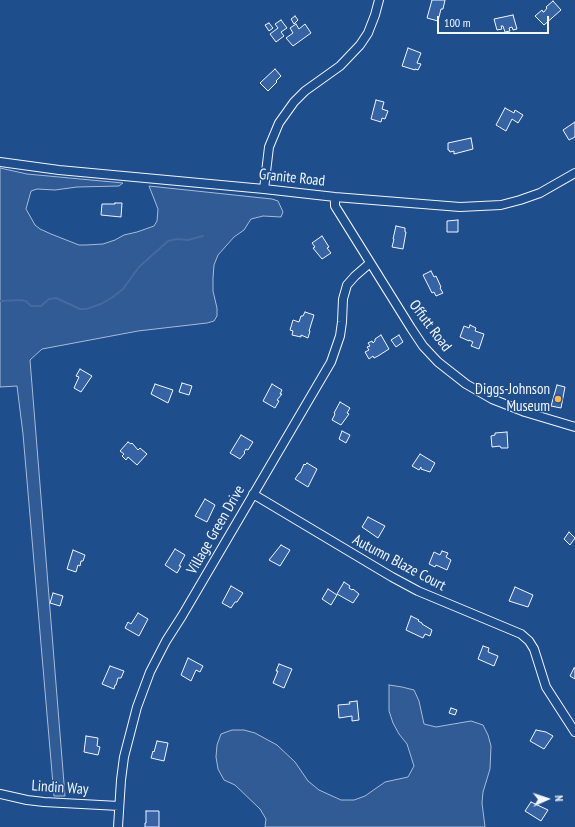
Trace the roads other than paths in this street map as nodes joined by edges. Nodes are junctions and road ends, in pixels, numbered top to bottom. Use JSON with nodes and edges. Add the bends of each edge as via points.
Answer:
{"nodes":[{"id":1,"x":378,"y":0,"type":"edge"},
{"id":2,"x":0,"y":162,"type":"edge"},
{"id":3,"x":575,"y":173,"type":"edge"},
{"id":4,"x":264,"y":188,"type":"junction"},
{"id":5,"x":335,"y":197,"type":"junction"},
{"id":6,"x":370,"y":263,"type":"junction"},
{"id":7,"x":575,"y":427,"type":"edge"},
{"id":8,"x":253,"y":494,"type":"junction"},
{"id":9,"x":575,"y":732,"type":"edge"},
{"id":10,"x":0,"y":794,"type":"edge"},
{"id":11,"x":118,"y":806,"type":"junction"},
{"id":12,"x":118,"y":827,"type":"edge"}],
"edges":[{"from":1,"to":4,"type":"street","via":[[368,33],[360,45],[340,66],[305,91],[278,123],[269,147]]},
{"from":2,"to":4,"type":"street","name":"Granite Road","via":[[59,170]]},
{"from":3,"to":5,"type":"street","name":"Granite Road","via":[[533,195],[489,206],[460,207]]},
{"from":4,"to":5,"type":"street","name":"Granite Road"},
{"from":5,"to":6,"type":"street","name":"Offutt Road","via":[[335,206]]},
{"from":6,"to":7,"type":"street","name":"Offutt Road","via":[[417,338],[447,370],[500,403]]},
{"from":6,"to":8,"type":"street","name":"Village Green Drive","via":[[347,285],[343,299],[340,336],[331,362]]},
{"from":8,"to":9,"type":"street","name":"Autumn Blaze Court","via":[[418,591],[521,634],[534,648],[546,687]]},
{"from":8,"to":11,"type":"street","name":"Village Green Drive","via":[[150,672],[137,707],[124,756]]},
{"from":10,"to":11,"type":"street","name":"Lindin Way","via":[[44,802]]},
{"from":11,"to":12,"type":"street","name":"Village Green Drive"}]}
